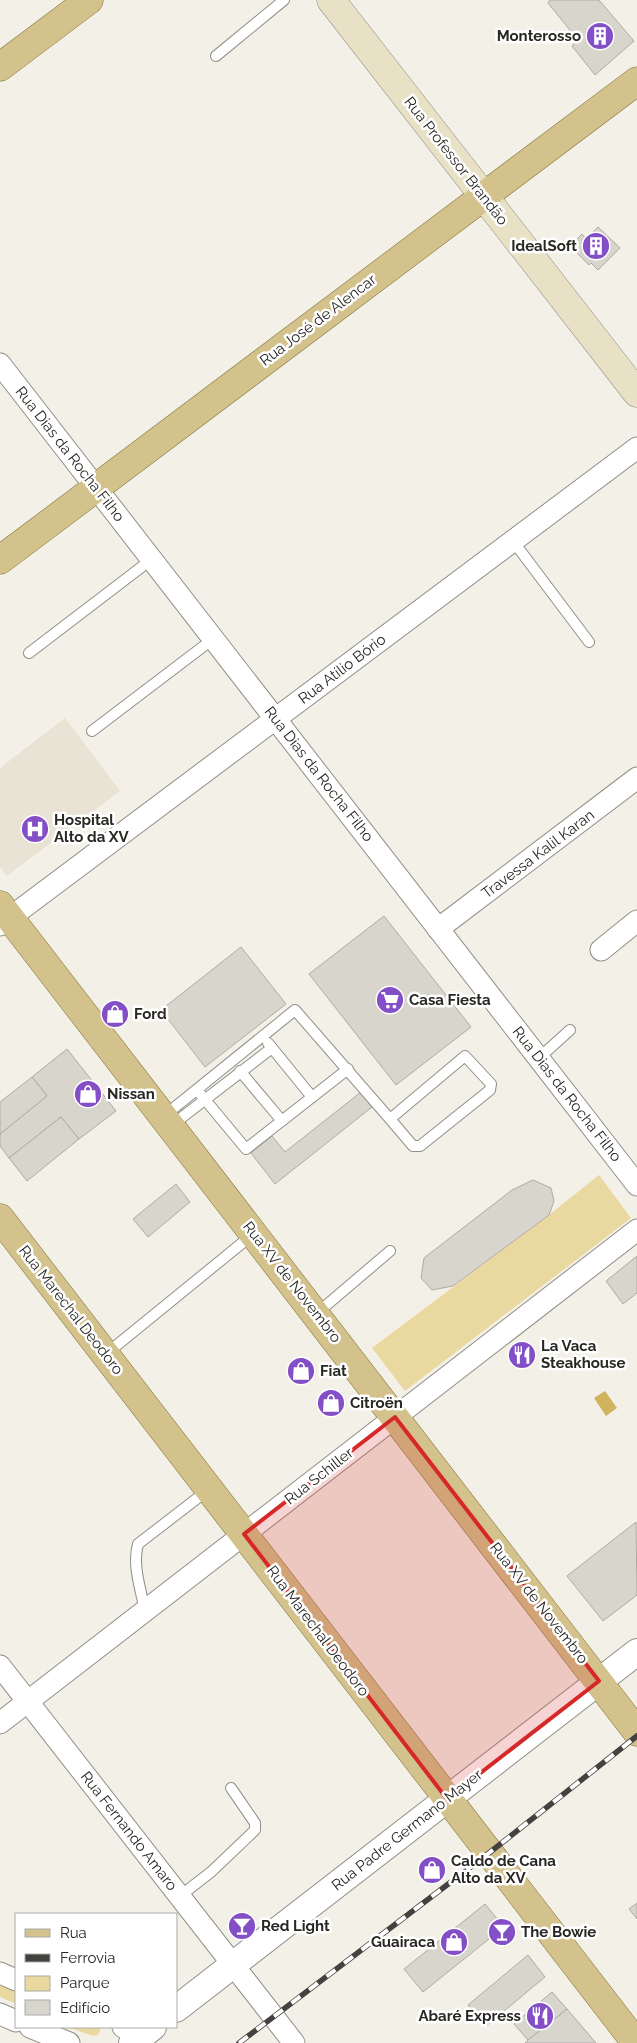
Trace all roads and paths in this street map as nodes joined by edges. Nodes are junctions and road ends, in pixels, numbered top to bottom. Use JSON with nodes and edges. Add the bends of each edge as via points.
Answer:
{"nodes":[{"id":1,"x":89,"y":0,"type":"edge"},
{"id":2,"x":284,"y":0,"type":"edge"},
{"id":3,"x":331,"y":0,"type":"edge"},
{"id":4,"x":216,"y":56,"type":"dead end"},
{"id":5,"x":0,"y":67,"type":"edge"},
{"id":6,"x":637,"y":81,"type":"edge"},
{"id":7,"x":484,"y":196,"type":"junction"},
{"id":8,"x":0,"y":364,"type":"edge"},
{"id":9,"x":637,"y":393,"type":"edge"},
{"id":10,"x":637,"y":448,"type":"edge"},
{"id":11,"x":96,"y":487,"type":"junction"},
{"id":12,"x":513,"y":541,"type":"junction"},
{"id":13,"x":152,"y":559,"type":"junction"},
{"id":14,"x":0,"y":560,"type":"edge"},
{"id":15,"x":214,"y":639,"type":"junction"},
{"id":16,"x":589,"y":642,"type":"dead end"},
{"id":17,"x":29,"y":653,"type":"dead end"},
{"id":18,"x":276,"y":719,"type":"junction"},
{"id":19,"x":92,"y":730,"type":"dead end"},
{"id":20,"x":637,"y":778,"type":"edge"},
{"id":21,"x":3,"y":916,"type":"edge"},
{"id":22,"x":637,"y":921,"type":"edge"},
{"id":23,"x":438,"y":929,"type":"junction"},
{"id":24,"x":601,"y":950,"type":"dead end"},
{"id":25,"x":570,"y":1030,"type":"dead end"},
{"id":26,"x":263,"y":1037,"type":"junction"},
{"id":27,"x":272,"y":1048,"type":"junction"},
{"id":28,"x":539,"y":1058,"type":"junction"},
{"id":29,"x":348,"y":1069,"type":"junction"},
{"id":30,"x":240,"y":1071,"type":"junction"},
{"id":31,"x":197,"y":1090,"type":"junction"},
{"id":32,"x":312,"y":1097,"type":"junction"},
{"id":33,"x":204,"y":1099,"type":"junction"},
{"id":34,"x":390,"y":1119,"type":"junction"},
{"id":35,"x":167,"y":1121,"type":"junction"},
{"id":36,"x":282,"y":1121,"type":"junction"},
{"id":37,"x":637,"y":1185,"type":"edge"},
{"id":38,"x":0,"y":1218,"type":"edge"},
{"id":39,"x":637,"y":1230,"type":"edge"},
{"id":40,"x":254,"y":1234,"type":"junction"},
{"id":41,"x":390,"y":1251,"type":"dead end"},
{"id":42,"x":316,"y":1314,"type":"junction"},
{"id":43,"x":106,"y":1355,"type":"junction"},
{"id":44,"x":396,"y":1417,"type":"junction"},
{"id":45,"x":208,"y":1489,"type":"junction"},
{"id":46,"x":244,"y":1534,"type":"junction"},
{"id":47,"x":145,"y":1611,"type":"junction"},
{"id":48,"x":637,"y":1652,"type":"edge"},
{"id":49,"x":0,"y":1666,"type":"edge"},
{"id":50,"x":599,"y":1681,"type":"junction"},
{"id":51,"x":28,"y":1701,"type":"junction"},
{"id":52,"x":0,"y":1723,"type":"edge"},
{"id":53,"x":637,"y":1732,"type":"edge"},
{"id":54,"x":231,"y":1788,"type":"dead end"},
{"id":55,"x":447,"y":1799,"type":"junction"},
{"id":56,"x":180,"y":1896,"type":"junction"},
{"id":57,"x":233,"y":1965,"type":"junction"},
{"id":58,"x":0,"y":1973,"type":"edge"},
{"id":59,"x":15,"y":1980,"type":"edge"},
{"id":60,"x":178,"y":2006,"type":"edge"},
{"id":61,"x":0,"y":2014,"type":"edge"},
{"id":62,"x":15,"y":2021,"type":"edge"},
{"id":63,"x":32,"y":2028,"type":"edge"},
{"id":64,"x":69,"y":2043,"type":"edge"},
{"id":65,"x":294,"y":2043,"type":"edge"},
{"id":66,"x":636,"y":2043,"type":"edge"}],
"edges":[{"from":1,"to":5,"type":"main road"},
{"from":2,"to":4,"type":"lane"},
{"from":3,"to":7,"type":"main road","name":"Rua Professor Brandão"},
{"from":6,"to":7,"type":"main road","name":"Rua José de Alencar"},
{"from":7,"to":9,"type":"main road","name":"Rua Professor Brandão"},
{"from":7,"to":11,"type":"main road","name":"Rua José de Alencar"},
{"from":8,"to":11,"type":"street","name":"Rua Dias da Rocha Filho"},
{"from":10,"to":12,"type":"street","name":"Rua Atílio Bório"},
{"from":11,"to":13,"type":"street","name":"Rua Dias da Rocha Filho"},
{"from":11,"to":14,"type":"main road","name":"Rua José de Alencar"},
{"from":12,"to":16,"type":"lane"},
{"from":12,"to":18,"type":"street","name":"Rua Atílio Bório"},
{"from":13,"to":15,"type":"street","name":"Rua Dias da Rocha Filho"},
{"from":13,"to":17,"type":"lane"},
{"from":15,"to":18,"type":"street","name":"Rua Dias da Rocha Filho"},
{"from":15,"to":19,"type":"lane"},
{"from":18,"to":21,"type":"street","name":"Rua Atílio Bório"},
{"from":18,"to":23,"type":"street","name":"Rua Dias da Rocha Filho"},
{"from":20,"to":23,"type":"street","name":"Travessa Kalil Karan"},
{"from":21,"to":35,"type":"main road","name":"Rua XV de Novembro"},
{"from":22,"to":24,"type":"street"},
{"from":23,"to":28,"type":"street","name":"Rua Dias da Rocha Filho"},
{"from":25,"to":28,"type":"lane"},
{"from":26,"to":27,"type":"lane"},
{"from":26,"to":29,"type":"lane","via":[[295,1010]]},
{"from":26,"to":31,"type":"lane"},
{"from":27,"to":30,"type":"lane"},
{"from":27,"to":32,"type":"lane"},
{"from":28,"to":37,"type":"street","name":"Rua Dias da Rocha Filho"},
{"from":29,"to":32,"type":"lane"},
{"from":29,"to":34,"type":"lane"},
{"from":30,"to":33,"type":"lane"},
{"from":30,"to":36,"type":"lane"},
{"from":31,"to":33,"type":"lane"},
{"from":31,"to":35,"type":"lane"},
{"from":32,"to":36,"type":"lane"},
{"from":33,"to":35,"type":"lane"},
{"from":33,"to":36,"type":"lane","via":[[246,1149]]},
{"from":34,"to":34,"type":"lane","via":[[465,1056],[491,1084],[490,1090],[420,1146],[413,1146]]},
{"from":35,"to":40,"type":"main road","name":"Rua XV de Novembro"},
{"from":38,"to":43,"type":"main road","name":"Rua Marechal Deodoro"},
{"from":39,"to":44,"type":"street","name":"Rua Schiller"},
{"from":40,"to":42,"type":"main road","name":"Rua XV de Novembro"},
{"from":40,"to":43,"type":"lane"},
{"from":41,"to":42,"type":"lane"},
{"from":42,"to":44,"type":"main road","name":"Rua XV de Novembro"},
{"from":43,"to":45,"type":"main road","name":"Rua Marechal Deodoro"},
{"from":44,"to":46,"type":"street","name":"Rua Schiller"},
{"from":44,"to":50,"type":"main road","name":"Rua XV de Novembro"},
{"from":45,"to":46,"type":"main road","name":"Rua Marechal Deodoro"},
{"from":45,"to":47,"type":"lane","via":[[138,1544],[137,1575]]},
{"from":46,"to":47,"type":"street","name":"Rua Schiller"},
{"from":46,"to":55,"type":"main road","name":"Rua Marechal Deodoro"},
{"from":47,"to":51,"type":"street","name":"Rua Schiller"},
{"from":48,"to":50,"type":"street","name":"Rua Padre Germano Mayer"},
{"from":49,"to":51,"type":"street","name":"Rua Fernando Amaro"},
{"from":50,"to":53,"type":"main road","name":"Rua XV de Novembro"},
{"from":50,"to":55,"type":"street","name":"Rua Padre Germano Mayer"},
{"from":51,"to":52,"type":"street","name":"Rua Schiller"},
{"from":51,"to":56,"type":"street","name":"Rua Fernando Amaro"},
{"from":54,"to":56,"type":"lane","via":[[255,1823],[255,1830]]},
{"from":55,"to":57,"type":"street","name":"Rua Padre Germano Mayer"},
{"from":55,"to":66,"type":"main road","name":"Rua Marechal Deodoro"},
{"from":56,"to":57,"type":"street","name":"Rua Fernando Amaro"},
{"from":57,"to":60,"type":"street","name":"Rua Padre Germano Mayer"},
{"from":57,"to":65,"type":"street","name":"Rua Fernando Amaro"},
{"from":58,"to":59,"type":"street"},
{"from":61,"to":62,"type":"street"},
{"from":63,"to":64,"type":"street"}]}
